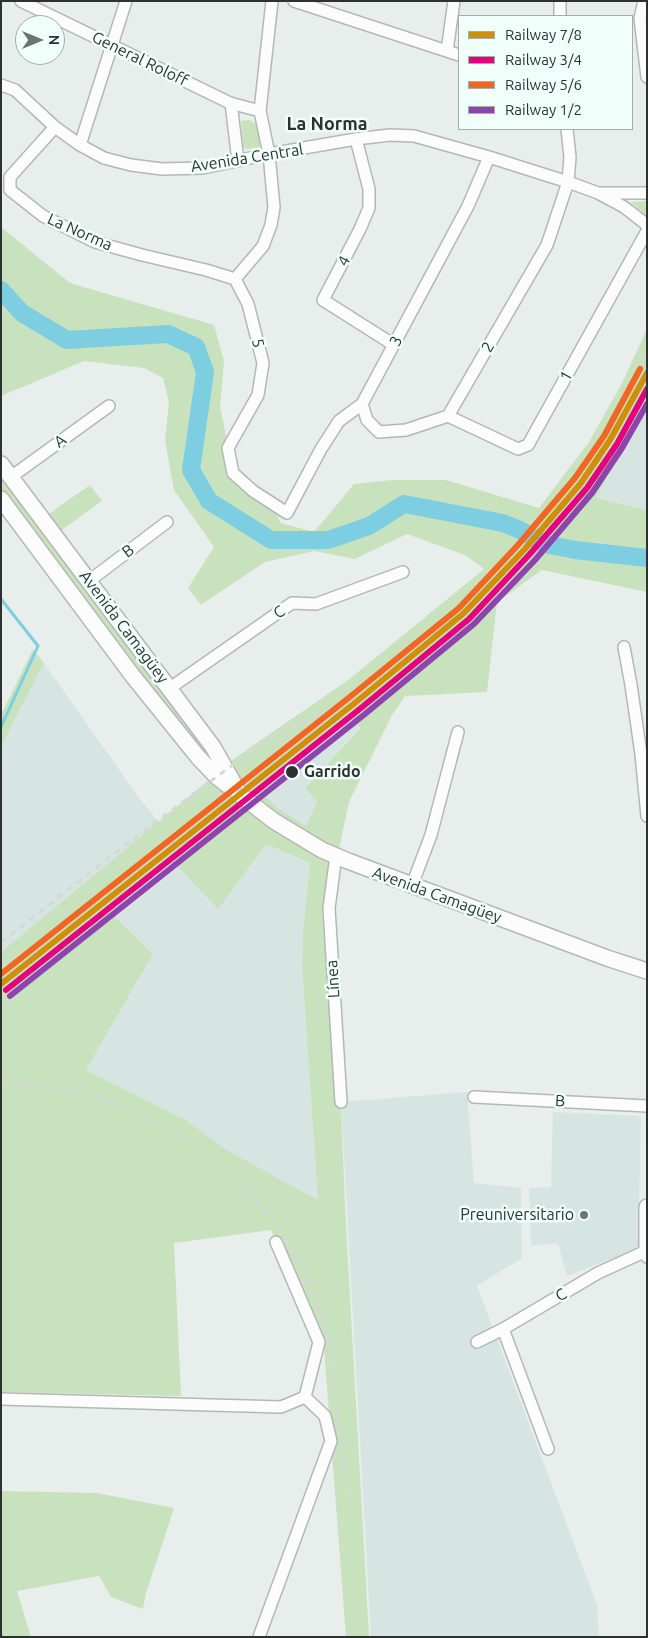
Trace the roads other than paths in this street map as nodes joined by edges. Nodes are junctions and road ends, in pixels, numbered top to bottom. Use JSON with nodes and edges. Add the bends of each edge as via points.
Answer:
{"nodes":[{"id":1,"x":21,"y":1,"type":"edge"},
{"id":2,"x":126,"y":1,"type":"edge"},
{"id":3,"x":272,"y":1,"type":"edge"},
{"id":4,"x":294,"y":1,"type":"edge"},
{"id":5,"x":454,"y":1,"type":"edge"},
{"id":6,"x":560,"y":1,"type":"edge"},
{"id":7,"x":644,"y":1,"type":"edge"},
{"id":8,"x":560,"y":15,"type":"edge"},
{"id":9,"x":112,"y":46,"type":"junction"},
{"id":10,"x":447,"y":51,"type":"junction"},
{"id":11,"x":458,"y":54,"type":"edge"},
{"id":12,"x":647,"y":77,"type":"edge"},
{"id":13,"x":1,"y":85,"type":"edge"},
{"id":14,"x":231,"y":103,"type":"junction"},
{"id":15,"x":260,"y":111,"type":"junction"},
{"id":16,"x":55,"y":127,"type":"junction"},
{"id":17,"x":567,"y":130,"type":"edge"},
{"id":18,"x":356,"y":139,"type":"junction"},
{"id":19,"x":80,"y":145,"type":"junction"},
{"id":20,"x":269,"y":154,"type":"junction"},
{"id":21,"x":489,"y":157,"type":"junction"},
{"id":22,"x":238,"y":161,"type":"junction"},
{"id":23,"x":568,"y":182,"type":"junction"},
{"id":24,"x":647,"y":193,"type":"edge"},
{"id":25,"x":598,"y":194,"type":"junction"},
{"id":26,"x":647,"y":225,"type":"edge"},
{"id":27,"x":647,"y":231,"type":"edge"},
{"id":28,"x":235,"y":279,"type":"junction"},
{"id":29,"x":394,"y":346,"type":"junction"},
{"id":30,"x":362,"y":404,"type":"junction"},
{"id":31,"x":109,"y":406,"type":"dead end"},
{"id":32,"x":448,"y":416,"type":"junction"},
{"id":33,"x":1,"y":464,"type":"edge"},
{"id":34,"x":10,"y":477,"type":"junction"},
{"id":35,"x":1,"y":499,"type":"edge"},
{"id":36,"x":287,"y":513,"type":"joint"},
{"id":37,"x":167,"y":522,"type":"dead end"},
{"id":38,"x":403,"y":572,"type":"dead end"},
{"id":39,"x":89,"y":581,"type":"junction"},
{"id":40,"x":624,"y":647,"type":"dead end"},
{"id":41,"x":170,"y":688,"type":"junction"},
{"id":42,"x":458,"y":732,"type":"dead end"},
{"id":43,"x":213,"y":747,"type":"junction"},
{"id":44,"x":644,"y":754,"type":"edge"},
{"id":45,"x":198,"y":758,"type":"junction"},
{"id":46,"x":240,"y":795,"type":"junction"},
{"id":47,"x":647,"y":816,"type":"edge"},
{"id":48,"x":336,"y":856,"type":"junction"},
{"id":49,"x":412,"y":885,"type":"junction"},
{"id":50,"x":647,"y":971,"type":"edge"},
{"id":51,"x":474,"y":1097,"type":"dead end"},
{"id":52,"x":341,"y":1102,"type":"dead end"},
{"id":53,"x":647,"y":1106,"type":"edge"},
{"id":54,"x":647,"y":1207,"type":"edge"},
{"id":55,"x":276,"y":1242,"type":"dead end"},
{"id":56,"x":646,"y":1253,"type":"edge"},
{"id":57,"x":503,"y":1329,"type":"junction"},
{"id":58,"x":477,"y":1342,"type":"dead end"},
{"id":59,"x":305,"y":1398,"type":"junction"},
{"id":60,"x":1,"y":1399,"type":"edge"},
{"id":61,"x":548,"y":1449,"type":"dead end"},
{"id":62,"x":259,"y":1637,"type":"edge"}],
"edges":[{"from":1,"to":9,"type":"street","name":"General Roloff"},
{"from":2,"to":9,"type":"street"},
{"from":3,"to":15,"type":"street"},
{"from":4,"to":10,"type":"street"},
{"from":5,"to":10,"type":"street"},
{"from":6,"to":8,"type":"street"},
{"from":7,"to":12,"type":"street","via":[[640,18]]},
{"from":9,"to":14,"type":"street","name":"General Roloff"},
{"from":9,"to":19,"type":"street"},
{"from":10,"to":11,"type":"street"},
{"from":13,"to":16,"type":"street","name":"Avenida Central","via":[[15,90]]},
{"from":14,"to":15,"type":"street","name":"General Roloff"},
{"from":14,"to":22,"type":"street"},
{"from":15,"to":20,"type":"street"},
{"from":16,"to":19,"type":"street","name":"Avenida Central"},
{"from":16,"to":28,"type":"street","name":"La Norma","via":[[10,177],[10,190],[43,216],[95,242]]},
{"from":17,"to":23,"type":"street","name":"2"},
{"from":18,"to":20,"type":"street","name":"Avenida Central"},
{"from":18,"to":21,"type":"street","name":"Avenida Central","via":[[414,136]]},
{"from":18,"to":29,"type":"street","name":"4","via":[[370,189],[369,208],[323,300]]},
{"from":19,"to":22,"type":"street","name":"Avenida Central","via":[[104,158],[162,169],[203,168]]},
{"from":20,"to":22,"type":"street","name":"Avenida Central"},
{"from":20,"to":28,"type":"street","via":[[274,207],[271,225],[263,246]]},
{"from":21,"to":23,"type":"street","name":"Avenida Central"},
{"from":21,"to":29,"type":"street","name":"3","via":[[468,206]]},
{"from":23,"to":25,"type":"street","name":"Avenida Central"},
{"from":23,"to":32,"type":"street","name":"2","via":[[546,246]]},
{"from":24,"to":25,"type":"street","name":"Avenida Central"},
{"from":25,"to":26,"type":"street","name":"Avenida Central"},
{"from":27,"to":32,"type":"street","name":"1","via":[[528,445],[518,449]]},
{"from":28,"to":36,"type":"street","name":"5","via":[[248,304],[262,363],[258,395],[228,448],[233,473],[253,491]]},
{"from":29,"to":30,"type":"street","name":"3"},
{"from":30,"to":32,"type":"street","via":[[367,420],[379,432],[406,430]]},
{"from":30,"to":36,"type":"street","name":"3","via":[[339,421]]},
{"from":31,"to":34,"type":"street","name":"A"},
{"from":33,"to":34,"type":"main road","name":"Avenida Camagüey"},
{"from":34,"to":39,"type":"main road","name":"Avenida Camagüey"},
{"from":35,"to":45,"type":"main road","name":"Avenida Camagüey"},
{"from":37,"to":39,"type":"street","name":"B"},
{"from":38,"to":41,"type":"street","name":"C","via":[[316,604],[292,603]]},
{"from":39,"to":41,"type":"main road","name":"Avenida Camagüey"},
{"from":40,"to":44,"type":"street"},
{"from":41,"to":43,"type":"main road","name":"Avenida Camagüey"},
{"from":42,"to":49,"type":"street","via":[[431,835]]},
{"from":43,"to":45,"type":"main road"},
{"from":43,"to":46,"type":"main road","name":"Avenida Camagüey"},
{"from":44,"to":47,"type":"street"},
{"from":45,"to":46,"type":"main road","name":"Avenida Camagüey"},
{"from":46,"to":48,"type":"main road","name":"Avenida Camagüey","via":[[274,821]]},
{"from":48,"to":49,"type":"main road","name":"Avenida Camagüey"},
{"from":48,"to":52,"type":"street","name":"Línea","via":[[329,908]]},
{"from":49,"to":50,"type":"main road","name":"Avenida Camagüey"},
{"from":51,"to":53,"type":"street","name":"B"},
{"from":54,"to":56,"type":"main road"},
{"from":55,"to":59,"type":"street","via":[[319,1342]]},
{"from":56,"to":57,"type":"street","name":"C","via":[[598,1273]]},
{"from":57,"to":58,"type":"street","name":"C"},
{"from":57,"to":61,"type":"street"},
{"from":59,"to":60,"type":"street","via":[[281,1407]]},
{"from":59,"to":62,"type":"street","via":[[325,1416],[332,1441]]}]}
